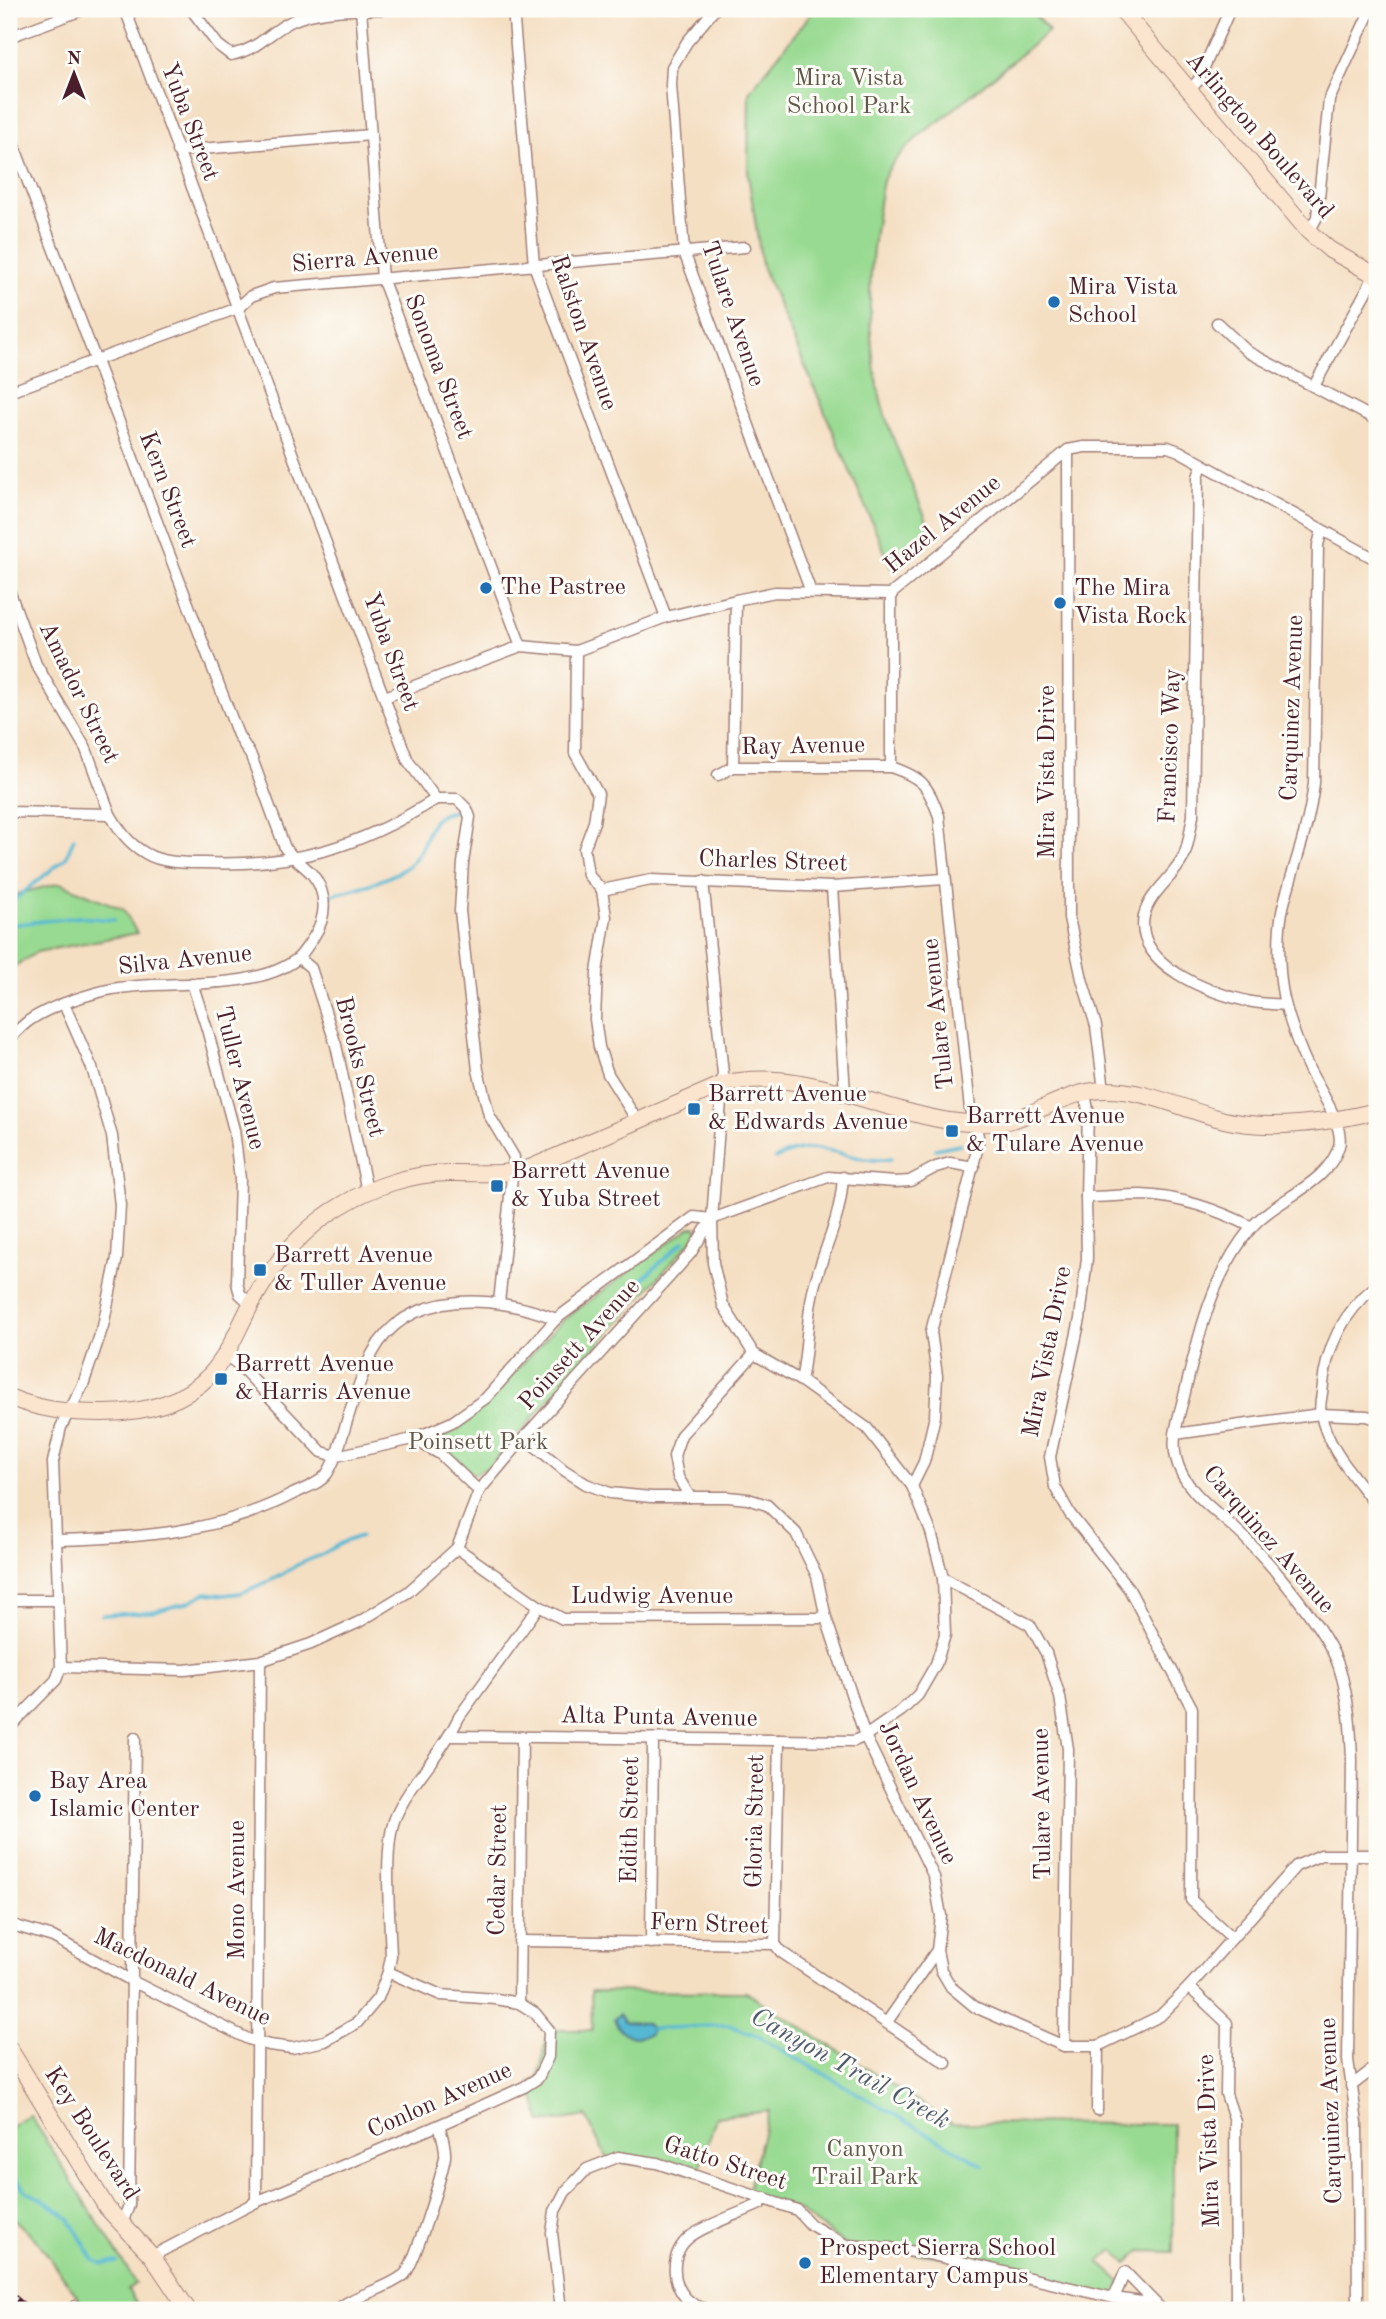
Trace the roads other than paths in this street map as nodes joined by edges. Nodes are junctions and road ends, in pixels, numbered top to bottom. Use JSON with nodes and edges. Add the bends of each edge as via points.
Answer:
{"nodes":[{"id":1,"x":85,"y":9,"type":"edge"},
{"id":2,"x":125,"y":9,"type":"edge"},
{"id":3,"x":191,"y":9,"type":"edge"},
{"id":4,"x":361,"y":9,"type":"edge"},
{"id":5,"x":383,"y":9,"type":"edge"},
{"id":6,"x":516,"y":9,"type":"edge"},
{"id":7,"x":715,"y":9,"type":"edge"},
{"id":8,"x":1121,"y":9,"type":"edge"},
{"id":9,"x":1230,"y":9,"type":"edge"},
{"id":10,"x":1371,"y":9,"type":"edge"},
{"id":11,"x":9,"y":37,"type":"edge"},
{"id":12,"x":1189,"y":90,"type":"junction"},
{"id":13,"x":9,"y":132,"type":"edge"},
{"id":14,"x":371,"y":135,"type":"junction"},
{"id":15,"x":177,"y":151,"type":"junction"},
{"id":16,"x":1309,"y":232,"type":"junction"},
{"id":17,"x":745,"y":247,"type":"dead end"},
{"id":18,"x":684,"y":252,"type":"junction"},
{"id":19,"x":534,"y":265,"type":"junction"},
{"id":20,"x":1376,"y":275,"type":"edge"},
{"id":21,"x":382,"y":278,"type":"junction"},
{"id":22,"x":238,"y":308,"type":"junction"},
{"id":23,"x":1217,"y":323,"type":"dead end"},
{"id":24,"x":95,"y":359,"type":"junction"},
{"id":25,"x":1314,"y":386,"type":"junction"},
{"id":26,"x":9,"y":392,"type":"edge"},
{"id":27,"x":1377,"y":420,"type":"edge"},
{"id":28,"x":1068,"y":450,"type":"junction"},
{"id":29,"x":1202,"y":465,"type":"junction"},
{"id":30,"x":1322,"y":530,"type":"junction"},
{"id":31,"x":1377,"y":560,"type":"edge"},
{"id":32,"x":9,"y":590,"type":"edge"},
{"id":33,"x":811,"y":592,"type":"junction"},
{"id":34,"x":891,"y":594,"type":"junction"},
{"id":35,"x":736,"y":600,"type":"junction"},
{"id":36,"x":666,"y":617,"type":"junction"},
{"id":37,"x":521,"y":646,"type":"junction"},
{"id":38,"x":576,"y":650,"type":"junction"},
{"id":39,"x":385,"y":698,"type":"junction"},
{"id":40,"x":891,"y":766,"type":"junction"},
{"id":41,"x":733,"y":767,"type":"junction"},
{"id":42,"x":718,"y":775,"type":"dead end"},
{"id":43,"x":436,"y":799,"type":"junction"},
{"id":44,"x":9,"y":812,"type":"edge"},
{"id":45,"x":110,"y":814,"type":"junction"},
{"id":46,"x":294,"y":860,"type":"junction"},
{"id":47,"x":944,"y":879,"type":"junction"},
{"id":48,"x":703,"y":881,"type":"junction"},
{"id":49,"x":832,"y":887,"type":"junction"},
{"id":50,"x":602,"y":890,"type":"junction"},
{"id":51,"x":299,"y":958,"type":"junction"},
{"id":52,"x":192,"y":984,"type":"junction"},
{"id":53,"x":64,"y":1003,"type":"junction"},
{"id":54,"x":1285,"y":1005,"type":"junction"},
{"id":55,"x":9,"y":1039,"type":"edge"},
{"id":56,"x":723,"y":1084,"type":"junction"},
{"id":57,"x":1104,"y":1090,"type":"junction"},
{"id":58,"x":845,"y":1093,"type":"junction"},
{"id":59,"x":1085,"y":1093,"type":"junction"},
{"id":60,"x":1377,"y":1111,"type":"edge"},
{"id":61,"x":1334,"y":1119,"type":"junction"},
{"id":62,"x":638,"y":1122,"type":"junction"},
{"id":63,"x":974,"y":1123,"type":"junction"},
{"id":64,"x":974,"y":1167,"type":"junction"},
{"id":65,"x":512,"y":1174,"type":"junction"},
{"id":66,"x":843,"y":1177,"type":"junction"},
{"id":67,"x":367,"y":1191,"type":"junction"},
{"id":68,"x":1086,"y":1197,"type":"junction"},
{"id":69,"x":712,"y":1219,"type":"junction"},
{"id":70,"x":1252,"y":1227,"type":"junction"},
{"id":71,"x":1377,"y":1285,"type":"edge"},
{"id":72,"x":499,"y":1303,"type":"junction"},
{"id":73,"x":251,"y":1304,"type":"junction"},
{"id":74,"x":556,"y":1318,"type":"junction"},
{"id":75,"x":225,"y":1354,"type":"junction"},
{"id":76,"x":754,"y":1354,"type":"junction"},
{"id":77,"x":801,"y":1381,"type":"junction"},
{"id":78,"x":9,"y":1397,"type":"edge"},
{"id":79,"x":68,"y":1412,"type":"junction"},
{"id":80,"x":1320,"y":1414,"type":"junction"},
{"id":81,"x":1377,"y":1419,"type":"edge"},
{"id":82,"x":1175,"y":1434,"type":"junction"},
{"id":83,"x":413,"y":1438,"type":"junction"},
{"id":84,"x":525,"y":1438,"type":"junction"},
{"id":85,"x":336,"y":1456,"type":"junction"},
{"id":86,"x":912,"y":1486,"type":"junction"},
{"id":87,"x":479,"y":1491,"type":"junction"},
{"id":88,"x":690,"y":1497,"type":"junction"},
{"id":89,"x":1377,"y":1507,"type":"edge"},
{"id":90,"x":56,"y":1540,"type":"junction"},
{"id":91,"x":457,"y":1548,"type":"junction"},
{"id":92,"x":943,"y":1578,"type":"junction"},
{"id":93,"x":9,"y":1600,"type":"edge"},
{"id":94,"x":57,"y":1600,"type":"junction"},
{"id":95,"x":539,"y":1606,"type":"junction"},
{"id":96,"x":826,"y":1618,"type":"junction"},
{"id":97,"x":260,"y":1661,"type":"junction"},
{"id":98,"x":61,"y":1667,"type":"junction"},
{"id":99,"x":9,"y":1728,"type":"edge"},
{"id":100,"x":450,"y":1736,"type":"junction"},
{"id":101,"x":866,"y":1736,"type":"junction"},
{"id":102,"x":522,"y":1737,"type":"junction"},
{"id":103,"x":135,"y":1738,"type":"dead end"},
{"id":104,"x":653,"y":1739,"type":"junction"},
{"id":105,"x":779,"y":1740,"type":"junction"},
{"id":106,"x":1349,"y":1854,"type":"junction"},
{"id":107,"x":1377,"y":1855,"type":"edge"},
{"id":108,"x":9,"y":1924,"type":"edge"},
{"id":109,"x":1232,"y":1938,"type":"junction"},
{"id":110,"x":519,"y":1941,"type":"junction"},
{"id":111,"x":651,"y":1943,"type":"junction"},
{"id":112,"x":775,"y":1944,"type":"junction"},
{"id":113,"x":937,"y":1950,"type":"junction"},
{"id":114,"x":388,"y":1972,"type":"junction"},
{"id":115,"x":132,"y":1981,"type":"junction"},
{"id":116,"x":1189,"y":1987,"type":"junction"},
{"id":117,"x":519,"y":2003,"type":"junction"},
{"id":118,"x":887,"y":2022,"type":"junction"},
{"id":119,"x":258,"y":2043,"type":"junction"},
{"id":120,"x":1064,"y":2046,"type":"junction"},
{"id":121,"x":1098,"y":2046,"type":"junction"},
{"id":122,"x":9,"y":2048,"type":"edge"},
{"id":123,"x":946,"y":2063,"type":"dead end"},
{"id":124,"x":1377,"y":2066,"type":"edge"},
{"id":125,"x":1351,"y":2086,"type":"junction"},
{"id":126,"x":1097,"y":2110,"type":"dead end"},
{"id":127,"x":439,"y":2125,"type":"junction"},
{"id":128,"x":765,"y":2198,"type":"junction"},
{"id":129,"x":256,"y":2202,"type":"junction"},
{"id":130,"x":122,"y":2224,"type":"junction"},
{"id":131,"x":152,"y":2256,"type":"junction"},
{"id":132,"x":1114,"y":2298,"type":"junction"},
{"id":133,"x":1158,"y":2307,"type":"edge"},
{"id":134,"x":188,"y":2310,"type":"edge"},
{"id":135,"x":337,"y":2310,"type":"edge"},
{"id":136,"x":561,"y":2310,"type":"edge"},
{"id":137,"x":710,"y":2310,"type":"edge"},
{"id":138,"x":1236,"y":2310,"type":"edge"},
{"id":139,"x":1357,"y":2310,"type":"edge"}],
"edges":[{"from":1,"to":11,"type":"street"},
{"from":2,"to":15,"type":"street","name":"Yuba Street"},
{"from":3,"to":4,"type":"street","via":[[218,46],[231,55],[249,51],[290,22],[312,13]]},
{"from":4,"to":5,"type":"street"},
{"from":4,"to":14,"type":"street","name":"Sonoma Street"},
{"from":6,"to":19,"type":"street","name":"Ralston Avenue","via":[[513,21]]},
{"from":7,"to":18,"type":"street","name":"Tulare Avenue","via":[[672,67]]},
{"from":8,"to":12,"type":"street","name":"Arlington Boulevard"},
{"from":9,"to":12,"type":"street","via":[[1198,81]]},
{"from":10,"to":16,"type":"street","via":[[1329,100],[1317,217]]},
{"from":12,"to":16,"type":"street","name":"Arlington Boulevard"},
{"from":13,"to":24,"type":"street","name":"Kern Street"},
{"from":14,"to":15,"type":"street"},
{"from":14,"to":21,"type":"street","name":"Sonoma Street"},
{"from":15,"to":22,"type":"street","name":"Yuba Street"},
{"from":16,"to":20,"type":"street","name":"Arlington Boulevard","via":[[1330,250]]},
{"from":17,"to":18,"type":"street","name":"Sierra Avenue"},
{"from":18,"to":19,"type":"street","name":"Sierra Avenue"},
{"from":18,"to":33,"type":"street","name":"Tulare Avenue"},
{"from":19,"to":21,"type":"street","name":"Sierra Avenue"},
{"from":19,"to":36,"type":"street","name":"Ralston Avenue"},
{"from":20,"to":25,"type":"street"},
{"from":21,"to":22,"type":"street","name":"Sierra Avenue","via":[[274,288],[251,296]]},
{"from":21,"to":37,"type":"street","name":"Sonoma Street"},
{"from":22,"to":24,"type":"street","name":"Sierra Avenue"},
{"from":22,"to":39,"type":"street","name":"Yuba Street"},
{"from":23,"to":25,"type":"street","via":[[1248,352]]},
{"from":24,"to":26,"type":"street","name":"Sierra Avenue"},
{"from":24,"to":46,"type":"street","name":"Kern Street","via":[[238,735],[251,755],[285,848]]},
{"from":25,"to":27,"type":"street"},
{"from":28,"to":29,"type":"street","via":[[1168,447]]},
{"from":28,"to":34,"type":"street","name":"Hazel Avenue"},
{"from":28,"to":57,"type":"street","name":"Mira Vista Drive","via":[[1069,918],[1096,1026]]},
{"from":29,"to":30,"type":"street"},
{"from":29,"to":54,"type":"street","name":"Francisco Way","via":[[1198,477],[1193,816],[1184,857],[1144,916],[1146,934],[1150,948],[1177,975],[1249,1002]]},
{"from":30,"to":31,"type":"street"},
{"from":30,"to":54,"type":"street","name":"Carquinez Avenue","via":[[1318,545],[1314,783],[1310,816],[1283,910],[1279,958]]},
{"from":32,"to":45,"type":"street","name":"Amador Street","via":[[36,664],[86,749]]},
{"from":33,"to":34,"type":"street","name":"Hazel Avenue"},
{"from":33,"to":35,"type":"street","name":"Hazel Avenue","via":[[775,592]]},
{"from":34,"to":40,"type":"street"},
{"from":35,"to":36,"type":"street","name":"Hazel Avenue"},
{"from":35,"to":41,"type":"street"},
{"from":36,"to":38,"type":"street","name":"Hazel Avenue"},
{"from":37,"to":38,"type":"street","name":"Hazel Avenue"},
{"from":37,"to":39,"type":"street","name":"Hazel Avenue"},
{"from":38,"to":50,"type":"street","via":[[575,752],[598,794],[584,849],[588,875]]},
{"from":39,"to":43,"type":"street","name":"Yuba Street","via":[[408,761]]},
{"from":40,"to":41,"type":"street","name":"Ray Avenue"},
{"from":40,"to":47,"type":"street","name":"Tulare Avenue","via":[[915,775],[930,791],[939,816]]},
{"from":41,"to":42,"type":"street","name":"Ray Avenue"},
{"from":43,"to":46,"type":"street","name":"Amador Street","via":[[360,839]]},
{"from":43,"to":65,"type":"street","via":[[457,799],[470,817],[460,911],[465,971],[484,1100],[514,1157]]},
{"from":44,"to":45,"type":"street"},
{"from":45,"to":46,"type":"street","name":"Amador Street","via":[[126,840],[148,855],[175,862],[237,865]]},
{"from":46,"to":51,"type":"street","name":"Silva Avenue","via":[[307,866],[320,887],[324,906],[319,929]]},
{"from":47,"to":49,"type":"street","name":"Charles Street"},
{"from":47,"to":63,"type":"street","name":"Tulare Avenue"},
{"from":48,"to":49,"type":"street","name":"Charles Street"},
{"from":48,"to":50,"type":"street","name":"Charles Street","via":[[651,880]]},
{"from":48,"to":56,"type":"street"},
{"from":49,"to":58,"type":"street"},
{"from":50,"to":62,"type":"street","via":[[606,917],[595,1019],[599,1047],[608,1074]]},
{"from":51,"to":52,"type":"street","name":"Silva Avenue","via":[[277,972]]},
{"from":51,"to":67,"type":"street","name":"Brooks Street","via":[[311,968],[336,1045]]},
{"from":52,"to":53,"type":"street","name":"Silva Avenue","via":[[143,985]]},
{"from":52,"to":73,"type":"street","name":"Tuller Avenue","via":[[234,1130],[240,1179],[237,1283],[240,1294]]},
{"from":53,"to":55,"type":"street","name":"Silva Avenue","via":[[33,1018]]},
{"from":53,"to":79,"type":"street","via":[[92,1068],[109,1125],[120,1205],[117,1258],[103,1326],[83,1385]]},
{"from":54,"to":61,"type":"street","name":"Carquinez Avenue"},
{"from":56,"to":58,"type":"street","via":[[782,1079]]},
{"from":56,"to":62,"type":"street"},
{"from":56,"to":69,"type":"street"},
{"from":57,"to":59,"type":"street"},
{"from":57,"to":61,"type":"street","via":[[1138,1093],[1226,1121],[1279,1125]]},
{"from":58,"to":63,"type":"street","via":[[911,1114]]},
{"from":59,"to":63,"type":"street","via":[[1013,1119]]},
{"from":59,"to":68,"type":"street","name":"Mira Vista Drive"},
{"from":60,"to":61,"type":"street"},
{"from":61,"to":70,"type":"street","name":"Carquinez Avenue","via":[[1340,1145],[1328,1168]]},
{"from":62,"to":65,"type":"street"},
{"from":63,"to":64,"type":"street","name":"Tulare Avenue","via":[[978,1146]]},
{"from":64,"to":66,"type":"street","via":[[950,1163],[910,1181]]},
{"from":64,"to":86,"type":"street","name":"Tulare Avenue","via":[[931,1332],[937,1376],[935,1416],[924,1462]]},
{"from":65,"to":67,"type":"street","via":[[445,1173]]},
{"from":65,"to":72,"type":"street"},
{"from":66,"to":69,"type":"street","via":[[828,1177]]},
{"from":66,"to":77,"type":"street","via":[[841,1202],[812,1295]]},
{"from":67,"to":73,"type":"street","via":[[341,1205],[296,1241]]},
{"from":68,"to":70,"type":"street","via":[[1172,1199]]},
{"from":68,"to":109,"type":"street","name":"Mira Vista Drive","via":[[1087,1258],[1080,1319],[1050,1457],[1055,1487],[1070,1514],[1129,1588],[1192,1708],[1191,1900]]},
{"from":69,"to":74,"type":"street","via":[[694,1217]]},
{"from":69,"to":76,"type":"street","via":[[713,1263],[723,1306]]},
{"from":69,"to":84,"type":"street","name":"Poinsett Avenue","via":[[690,1254]]},
{"from":70,"to":82,"type":"street","name":"Carquinez Avenue","via":[[1221,1273],[1201,1325]]},
{"from":71,"to":80,"type":"street","via":[[1358,1300],[1339,1329],[1324,1368]]},
{"from":72,"to":74,"type":"street"},
{"from":72,"to":85,"type":"street","via":[[461,1301],[425,1308],[394,1325],[373,1352]]},
{"from":73,"to":75,"type":"street"},
{"from":74,"to":83,"type":"street","via":[[486,1398],[452,1422]]},
{"from":75,"to":79,"type":"street","via":[[209,1376],[180,1397],[151,1408],[120,1413]]},
{"from":75,"to":85,"type":"street","via":[[322,1452]]},
{"from":76,"to":77,"type":"street"},
{"from":76,"to":88,"type":"street","via":[[681,1435],[674,1456],[678,1478]]},
{"from":77,"to":86,"type":"street","via":[[867,1429]]},
{"from":78,"to":79,"type":"street"},
{"from":79,"to":90,"type":"street","via":[[54,1462]]},
{"from":80,"to":81,"type":"street"},
{"from":80,"to":82,"type":"street"},
{"from":80,"to":89,"type":"street","via":[[1335,1450]]},
{"from":82,"to":106,"type":"street","name":"Carquinez Avenue","via":[[1176,1458],[1188,1483],[1245,1538],[1300,1603],[1338,1665],[1350,1712]]},
{"from":83,"to":85,"type":"street"},
{"from":83,"to":87,"type":"street","via":[[440,1454]]},
{"from":84,"to":87,"type":"street","name":"Poinsett Avenue"},
{"from":84,"to":88,"type":"street","name":"Jordan Avenue","via":[[564,1470],[610,1493]]},
{"from":85,"to":90,"type":"street","via":[[325,1478],[239,1517],[130,1538]]},
{"from":86,"to":92,"type":"street"},
{"from":87,"to":91,"type":"street","name":"Poinsett Avenue"},
{"from":88,"to":96,"type":"street","name":"Jordan Avenue","via":[[748,1499],[767,1505],[796,1533],[817,1576]]},
{"from":90,"to":94,"type":"street"},
{"from":91,"to":95,"type":"street","name":"Ludwig Avenue"},
{"from":91,"to":97,"type":"street","name":"Poinsett Avenue","via":[[408,1592],[359,1622]]},
{"from":92,"to":101,"type":"street","via":[[945,1635],[936,1664],[918,1695]]},
{"from":92,"to":120,"type":"street","name":"Tulare Avenue","via":[[1030,1625],[1046,1653],[1060,1697],[1068,1749]]},
{"from":93,"to":94,"type":"street"},
{"from":94,"to":98,"type":"street"},
{"from":95,"to":96,"type":"street","name":"Ludwig Avenue","via":[[563,1619]]},
{"from":95,"to":100,"type":"street"},
{"from":96,"to":101,"type":"street","name":"Jordan Avenue"},
{"from":97,"to":98,"type":"street","name":"Poinsett Avenue","via":[[185,1670]]},
{"from":97,"to":119,"type":"street","name":"Mono Avenue"},
{"from":98,"to":99,"type":"street","via":[[56,1680]]},
{"from":100,"to":102,"type":"street","name":"Alta Punta Avenue"},
{"from":100,"to":114,"type":"street","name":"Macdonald Avenue","via":[[396,1815],[389,1836]]},
{"from":101,"to":105,"type":"street","name":"Alta Punta Avenue","via":[[854,1741]]},
{"from":101,"to":113,"type":"street","name":"Jordan Avenue","via":[[934,1877],[941,1916]]},
{"from":102,"to":104,"type":"street","name":"Alta Punta Avenue"},
{"from":102,"to":110,"type":"street","name":"Cedar Street"},
{"from":103,"to":115,"type":"street"},
{"from":104,"to":105,"type":"street","name":"Alta Punta Avenue"},
{"from":104,"to":111,"type":"street","name":"Edith Street"},
{"from":105,"to":112,"type":"street","name":"Gloria Street"},
{"from":106,"to":107,"type":"street","name":"Jordan Avenue"},
{"from":106,"to":109,"type":"street","name":"Jordan Avenue","via":[[1321,1855],[1296,1866]]},
{"from":106,"to":125,"type":"street","name":"Carquinez Avenue"},
{"from":108,"to":115,"type":"street","name":"Macdonald Avenue","via":[[54,1937]]},
{"from":109,"to":116,"type":"street","name":"Jordan Avenue"},
{"from":110,"to":111,"type":"street","name":"Fern Street"},
{"from":110,"to":117,"type":"street","name":"Cedar Street"},
{"from":111,"to":112,"type":"street","name":"Fern Street"},
{"from":112,"to":118,"type":"street","name":"Fern Street"},
{"from":113,"to":118,"type":"street"},
{"from":113,"to":120,"type":"street","name":"Jordan Avenue","via":[[951,1987],[975,2007]]},
{"from":114,"to":117,"type":"street","via":[[441,1995]]},
{"from":114,"to":119,"type":"street","name":"Macdonald Avenue","via":[[378,1997],[357,2023],[325,2041],[292,2048]]},
{"from":115,"to":119,"type":"street","name":"Macdonald Avenue"},
{"from":115,"to":130,"type":"street","via":[[129,2205]]},
{"from":116,"to":121,"type":"street","name":"Jordan Avenue","via":[[1160,2016]]},
{"from":116,"to":138,"type":"street","name":"Mira Vista Drive","via":[[1227,2023],[1226,2094],[1235,2121]]},
{"from":117,"to":127,"type":"street","name":"Conlon Avenue","via":[[536,2012],[549,2030],[548,2057],[538,2078]]},
{"from":118,"to":123,"type":"street","name":"Fern Street"},
{"from":119,"to":129,"type":"street","name":"Mono Avenue"},
{"from":120,"to":121,"type":"street","name":"Jordan Avenue"},
{"from":121,"to":126,"type":"street"},
{"from":122,"to":130,"type":"street","name":"Key Boulevard"},
{"from":124,"to":125,"type":"street"},
{"from":125,"to":139,"type":"street","name":"Carquinez Avenue","via":[[1357,2123]]},
{"from":127,"to":129,"type":"street","name":"Conlon Avenue"},
{"from":127,"to":135,"type":"street","via":[[445,2157],[407,2273]]},
{"from":128,"to":132,"type":"street","name":"Gatto Street","via":[[797,2210],[811,2225],[846,2245],[928,2254]]},
{"from":128,"to":136,"type":"street","name":"Gatto Street","via":[[657,2163],[618,2157],[587,2169],[565,2192],[555,2211],[552,2233]]},
{"from":128,"to":137,"type":"street","via":[[690,2237],[678,2251],[674,2269],[680,2292],[692,2304]]},
{"from":129,"to":131,"type":"street","name":"Conlon Avenue"},
{"from":130,"to":131,"type":"street","name":"Key Boulevard"},
{"from":131,"to":134,"type":"street","name":"Key Boulevard"},
{"from":132,"to":133,"type":"street","name":"Gatto Street"},
{"from":132,"to":133,"type":"street","via":[[1125,2272]]}]}
